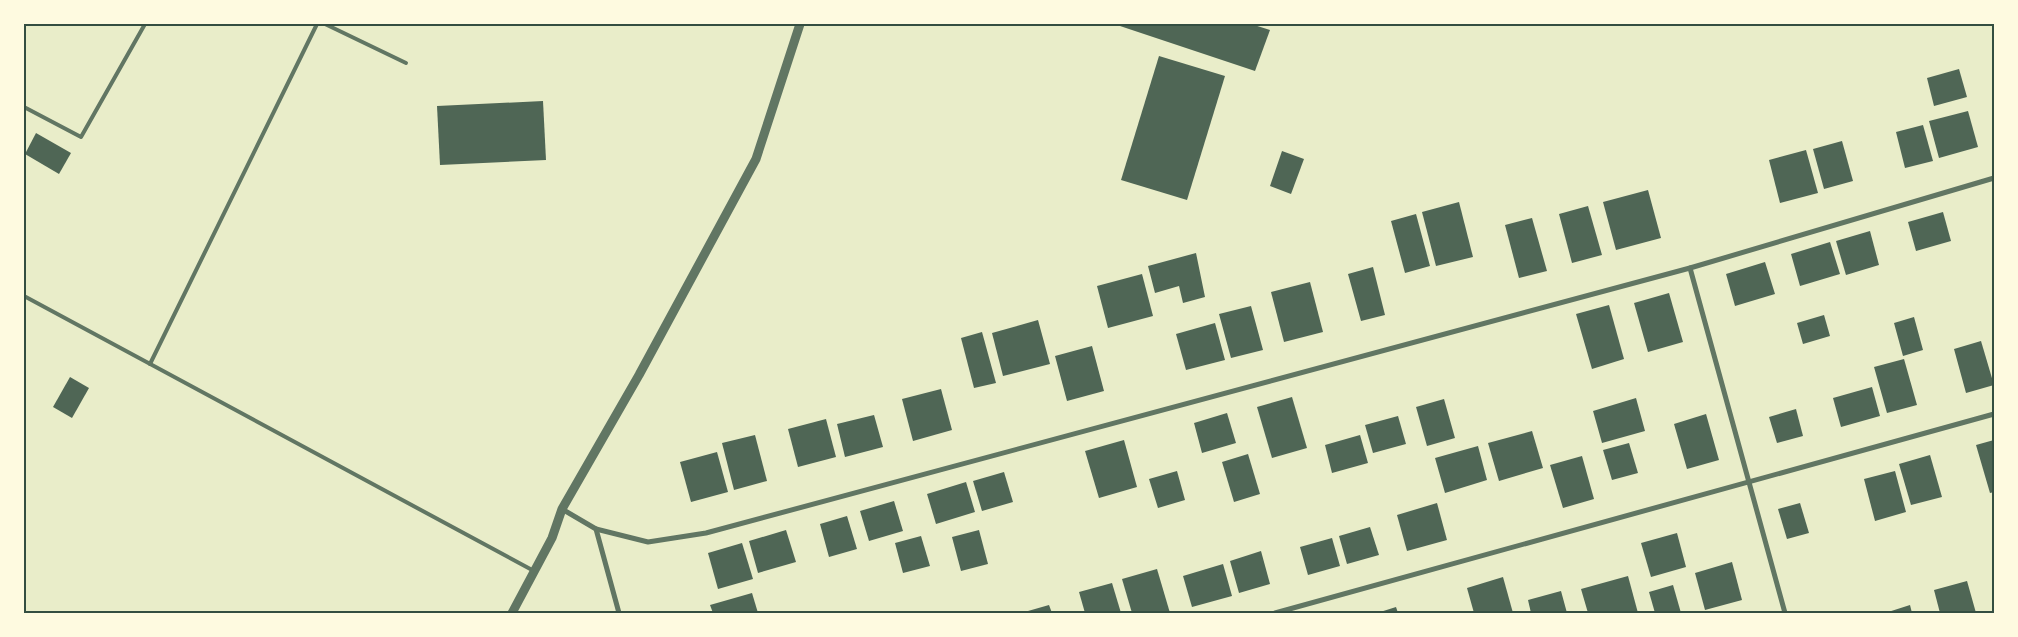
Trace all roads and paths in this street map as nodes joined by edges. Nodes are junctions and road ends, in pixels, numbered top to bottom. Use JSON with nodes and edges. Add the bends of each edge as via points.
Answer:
{"nodes":[{"id":1,"x":145,"y":24,"type":"edge"},
{"id":2,"x":317,"y":24,"type":"edge"},
{"id":3,"x":325,"y":24,"type":"edge"},
{"id":4,"x":800,"y":24,"type":"edge"},
{"id":5,"x":406,"y":63,"type":"dead end"},
{"id":6,"x":24,"y":106,"type":"edge"},
{"id":7,"x":1994,"y":178,"type":"edge"},
{"id":8,"x":1690,"y":268,"type":"junction"},
{"id":9,"x":24,"y":296,"type":"edge"},
{"id":10,"x":150,"y":364,"type":"junction"},
{"id":11,"x":1994,"y":414,"type":"edge"},
{"id":12,"x":1749,"y":482,"type":"junction"},
{"id":13,"x":562,"y":509,"type":"junction"},
{"id":14,"x":596,"y":529,"type":"junction"},
{"id":15,"x":534,"y":571,"type":"junction"},
{"id":16,"x":512,"y":613,"type":"edge"},
{"id":17,"x":619,"y":613,"type":"edge"},
{"id":18,"x":1275,"y":613,"type":"edge"},
{"id":19,"x":1785,"y":613,"type":"edge"}],
"edges":[{"from":1,"to":6,"type":"lane","via":[[81,137]]},
{"from":2,"to":10,"type":"lane"},
{"from":3,"to":5,"type":"lane"},
{"from":4,"to":13,"type":"street","via":[[756,158],[639,375]]},
{"from":7,"to":8,"type":"street"},
{"from":8,"to":12,"type":"street"},
{"from":8,"to":14,"type":"street","via":[[706,534],[648,542]]},
{"from":9,"to":10,"type":"lane"},
{"from":10,"to":15,"type":"lane"},
{"from":11,"to":12,"type":"street"},
{"from":12,"to":18,"type":"street"},
{"from":12,"to":19,"type":"street"},
{"from":13,"to":14,"type":"street"},
{"from":13,"to":15,"type":"street","via":[[552,538]]},
{"from":14,"to":17,"type":"street"},
{"from":15,"to":16,"type":"street"}]}
